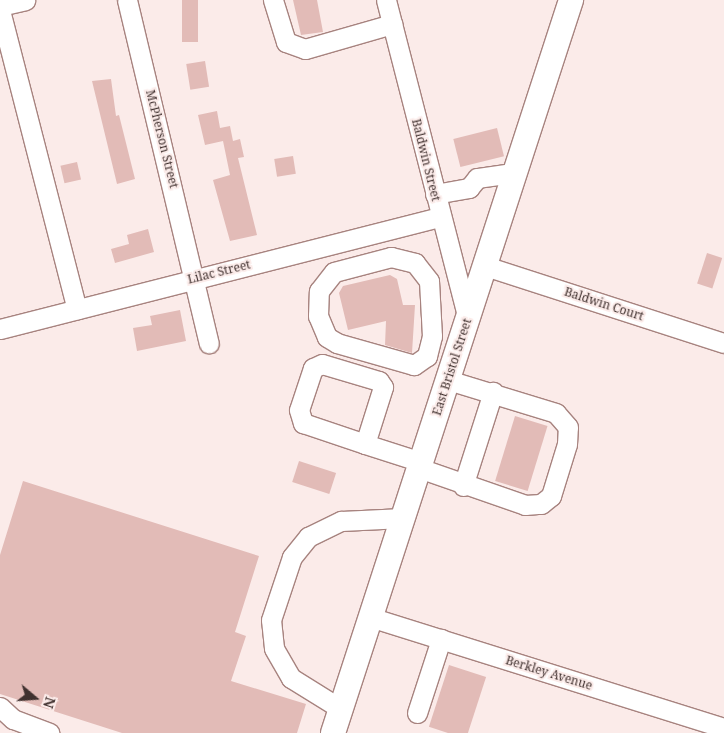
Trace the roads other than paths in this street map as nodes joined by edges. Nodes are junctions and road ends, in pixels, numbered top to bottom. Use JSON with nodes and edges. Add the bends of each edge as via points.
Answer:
{"nodes":[{"id":1,"x":25,"y":0,"type":"edge"},
{"id":2,"x":127,"y":0,"type":"edge"},
{"id":3,"x":273,"y":0,"type":"edge"},
{"id":4,"x":386,"y":0,"type":"edge"},
{"id":5,"x":571,"y":0,"type":"edge"},
{"id":6,"x":0,"y":8,"type":"edge"},
{"id":7,"x":392,"y":24,"type":"junction"},
{"id":8,"x":514,"y":173,"type":"junction"},
{"id":9,"x":435,"y":194,"type":"junction"},
{"id":10,"x":439,"y":217,"type":"junction"},
{"id":11,"x":359,"y":237,"type":"junction"},
{"id":12,"x":367,"y":263,"type":"junction"},
{"id":13,"x":485,"y":266,"type":"junction"},
{"id":14,"x":197,"y":278,"type":"junction"},
{"id":15,"x":77,"y":309,"type":"junction"},
{"id":16,"x":468,"y":320,"type":"junction"},
{"id":17,"x":0,"y":329,"type":"edge"},
{"id":18,"x":209,"y":343,"type":"dead end"},
{"id":19,"x":724,"y":343,"type":"edge"},
{"id":20,"x":430,"y":346,"type":"junction"},
{"id":21,"x":456,"y":355,"type":"junction"},
{"id":22,"x":448,"y":380,"type":"junction"},
{"id":23,"x":493,"y":392,"type":"junction"},
{"id":24,"x":365,"y":444,"type":"junction"},
{"id":25,"x":420,"y":465,"type":"junction"},
{"id":26,"x":463,"y":486,"type":"junction"},
{"id":27,"x":403,"y":518,"type":"junction"},
{"id":28,"x":373,"y":618,"type":"junction"},
{"id":29,"x":441,"y":639,"type":"junction"},
{"id":30,"x":0,"y":707,"type":"edge"},
{"id":31,"x":341,"y":709,"type":"junction"},
{"id":32,"x":417,"y":713,"type":"dead end"},
{"id":33,"x":724,"y":728,"type":"edge"},
{"id":34,"x":49,"y":733,"type":"edge"},
{"id":35,"x":333,"y":733,"type":"edge"}],
"edges":[{"from":1,"to":6,"type":"street"},
{"from":2,"to":14,"type":"street","name":"McPherson Street"},
{"from":3,"to":7,"type":"street","via":[[286,42],[305,48]]},
{"from":4,"to":7,"type":"street","name":"Baldwin Street"},
{"from":5,"to":8,"type":"main road","name":"East Bristol Street"},
{"from":6,"to":15,"type":"street"},
{"from":7,"to":9,"type":"street","name":"Baldwin Street"},
{"from":8,"to":9,"type":"street","via":[[477,178],[469,188]]},
{"from":8,"to":13,"type":"main road","name":"East Bristol Street"},
{"from":9,"to":10,"type":"street","name":"Baldwin Street"},
{"from":10,"to":11,"type":"street","name":"Lilac Street"},
{"from":10,"to":16,"type":"street","name":"Baldwin Street"},
{"from":11,"to":12,"type":"street"},
{"from":11,"to":14,"type":"street","name":"Lilac Street"},
{"from":12,"to":20,"type":"street","via":[[404,258],[424,270],[432,293]]},
{"from":12,"to":20,"type":"street","via":[[334,272],[319,291],[318,316],[327,337],[414,365],[422,362]]},
{"from":13,"to":16,"type":"main road","name":"East Bristol Street"},
{"from":13,"to":19,"type":"street","name":"Baldwin Court"},
{"from":14,"to":15,"type":"street","name":"Lilac Street"},
{"from":14,"to":18,"type":"street","name":"McPherson Street"},
{"from":15,"to":17,"type":"street","name":"Lilac Street"},
{"from":16,"to":21,"type":"main road","name":"East Bristol Street"},
{"from":20,"to":21,"type":"street"},
{"from":21,"to":22,"type":"main road","name":"East Bristol Street"},
{"from":22,"to":23,"type":"street"},
{"from":22,"to":25,"type":"main road","name":"East Bristol Street"},
{"from":23,"to":26,"type":"street"},
{"from":23,"to":26,"type":"street","via":[[556,413],[568,427],[568,444],[551,496],[541,504],[525,506]]},
{"from":24,"to":24,"type":"street","via":[[303,423],[299,410],[313,368],[322,364],[379,381],[383,387]]},
{"from":24,"to":25,"type":"street"},
{"from":25,"to":26,"type":"street"},
{"from":25,"to":27,"type":"main road","name":"East Bristol Street"},
{"from":27,"to":28,"type":"main road","name":"East Bristol Street"},
{"from":27,"to":31,"type":"street","via":[[341,521],[308,537],[292,557],[271,620],[274,648],[291,678]]},
{"from":28,"to":29,"type":"street","name":"Berkley Avenue"},
{"from":28,"to":31,"type":"main road","name":"East Bristol Street"},
{"from":29,"to":32,"type":"street"},
{"from":29,"to":33,"type":"street","name":"Berkley Avenue"},
{"from":30,"to":34,"type":"street","via":[[13,720]]},
{"from":31,"to":35,"type":"main road","name":"East Bristol Street"}]}
